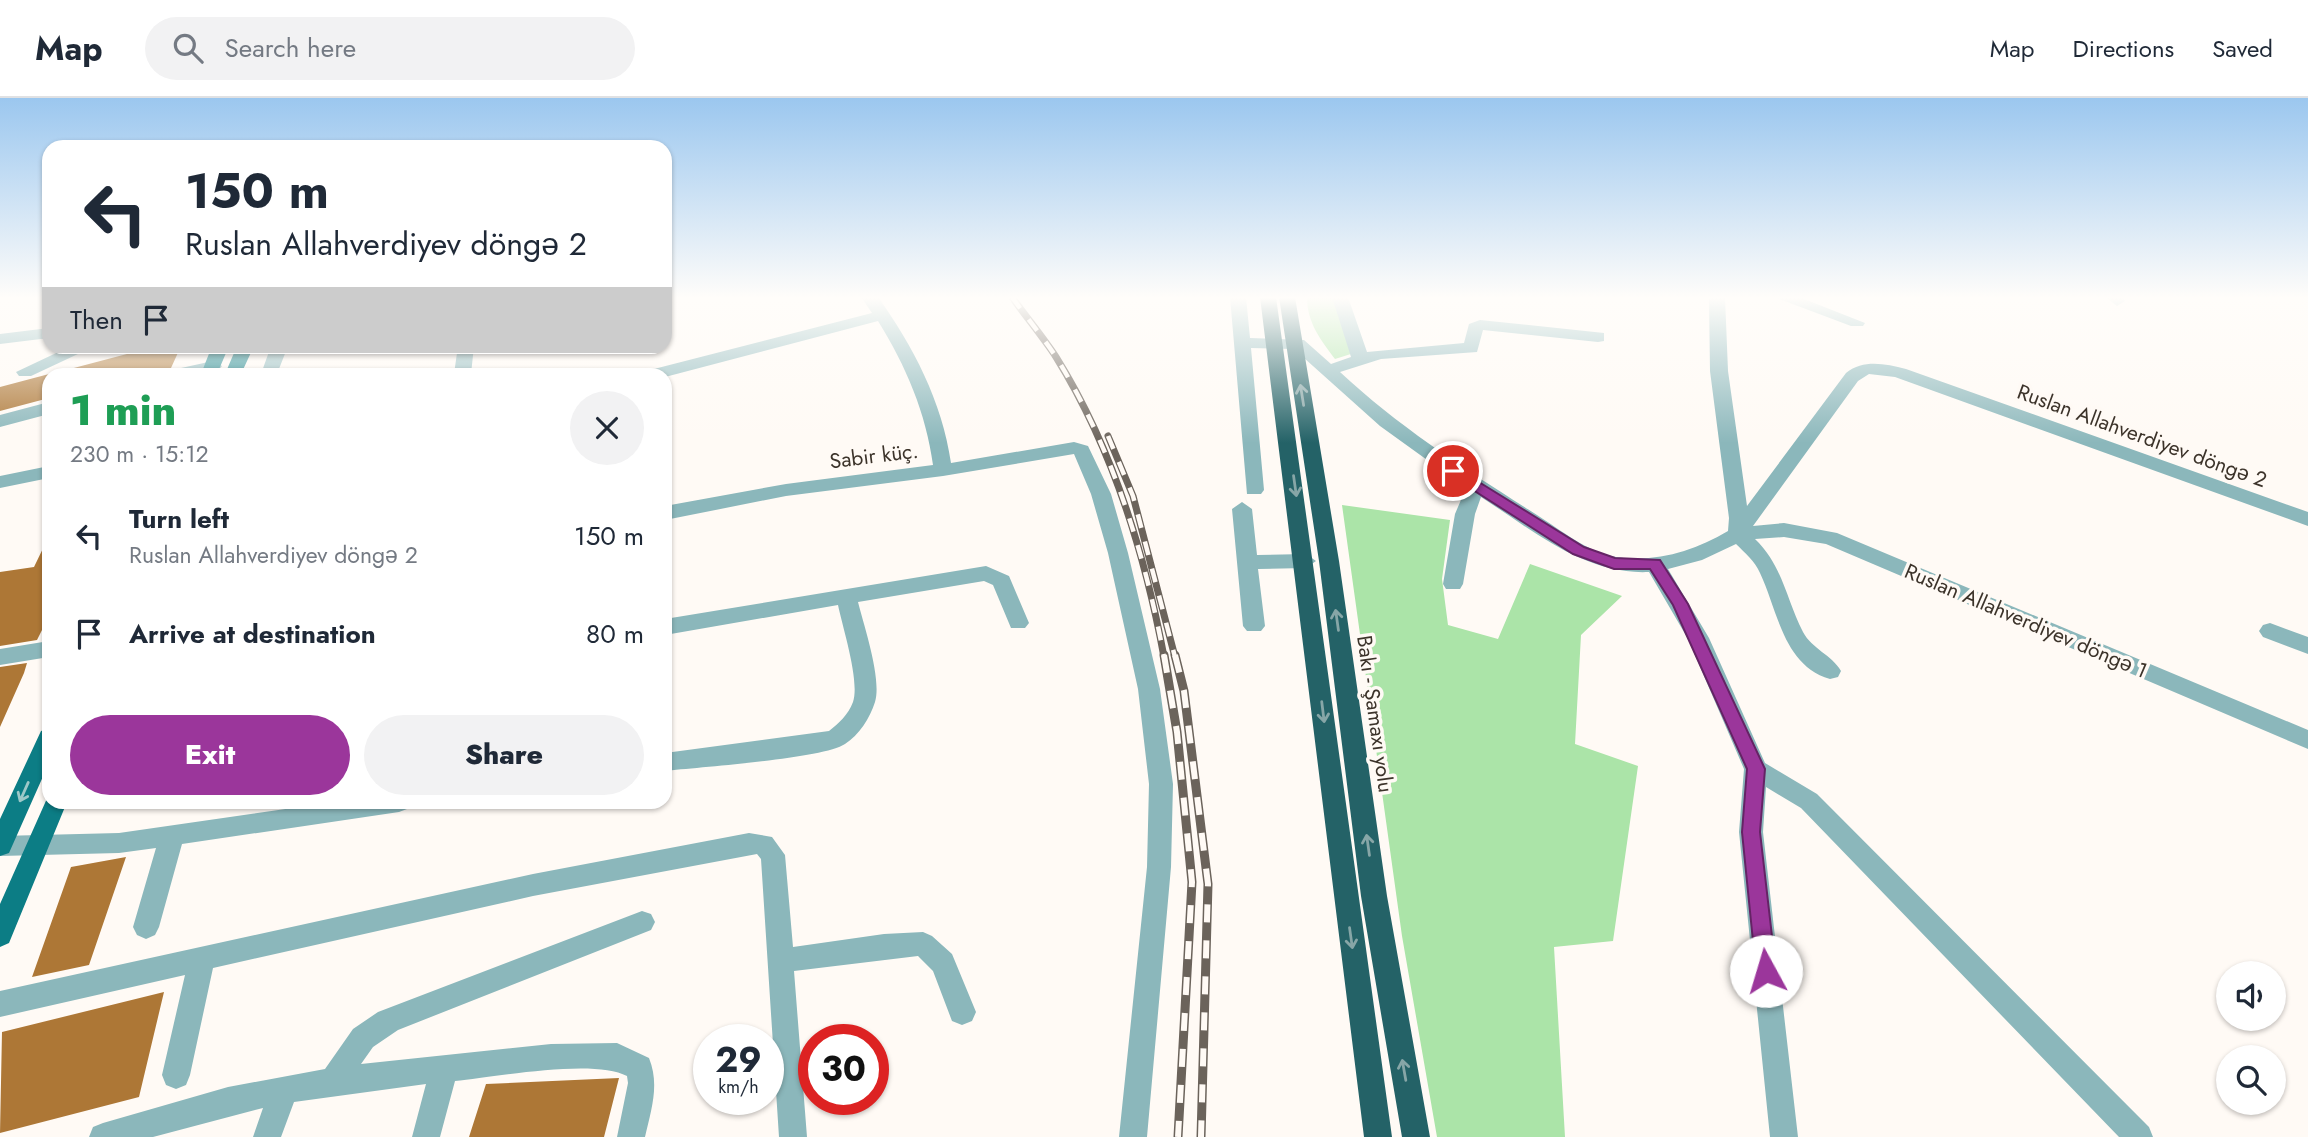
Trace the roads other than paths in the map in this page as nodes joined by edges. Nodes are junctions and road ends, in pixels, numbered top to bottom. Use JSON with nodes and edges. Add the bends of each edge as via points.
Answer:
{"nodes":[{"id":1,"x":766,"y":345,"type":"edge"},
{"id":2,"x":899,"y":345,"type":"edge"},
{"id":3,"x":1244,"y":345,"type":"edge"},
{"id":4,"x":1284,"y":345,"type":"edge"},
{"id":5,"x":1285,"y":345,"type":"edge"},
{"id":6,"x":1288,"y":345,"type":"edge"},
{"id":7,"x":1356,"y":345,"type":"edge"},
{"id":8,"x":1472,"y":345,"type":"edge"},
{"id":9,"x":1718,"y":345,"type":"edge"},
{"id":10,"x":68,"y":354,"type":"edge"},
{"id":11,"x":1360,"y":358,"type":"junction"},
{"id":12,"x":672,"y":370,"type":"edge"},
{"id":13,"x":1325,"y":371,"type":"junction"},
{"id":14,"x":25,"y":372,"type":"dead end"},
{"id":15,"x":42,"y":410,"type":"edge"},
{"id":16,"x":0,"y":421,"type":"edge"},
{"id":17,"x":943,"y":470,"type":"junction"},
{"id":18,"x":42,"y":473,"type":"edge"},
{"id":19,"x":0,"y":482,"type":"edge"},
{"id":20,"x":1477,"y":485,"type":"junction"},
{"id":21,"x":1254,"y":490,"type":"dead end"},
{"id":22,"x":1242,"y":509,"type":"dead end"},
{"id":23,"x":672,"y":512,"type":"edge"},
{"id":24,"x":2308,"y":519,"type":"edge"},
{"id":25,"x":1737,"y":534,"type":"junction"},
{"id":26,"x":1306,"y":561,"type":"junction"},
{"id":27,"x":1248,"y":562,"type":"junction"},
{"id":28,"x":1655,"y":564,"type":"junction"},
{"id":29,"x":1453,"y":584,"type":"dead end"},
{"id":30,"x":846,"y":597,"type":"junction"},
{"id":31,"x":1018,"y":623,"type":"dead end"},
{"id":32,"x":672,"y":626,"type":"edge"},
{"id":33,"x":1254,"y":626,"type":"dead end"},
{"id":34,"x":2270,"y":631,"type":"dead end"},
{"id":35,"x":2308,"y":646,"type":"edge"},
{"id":36,"x":42,"y":650,"type":"edge"},
{"id":37,"x":0,"y":657,"type":"edge"},
{"id":38,"x":1830,"y":671,"type":"dead end"},
{"id":39,"x":2308,"y":740,"type":"edge"},
{"id":40,"x":42,"y":753,"type":"edge"},
{"id":41,"x":672,"y":761,"type":"edge"},
{"id":42,"x":1756,"y":769,"type":"junction"},
{"id":43,"x":52,"y":809,"type":"edge"},
{"id":44,"x":351,"y":809,"type":"edge"},
{"id":45,"x":172,"y":835,"type":"junction"},
{"id":46,"x":37,"y":845,"type":"junction"},
{"id":47,"x":0,"y":846,"type":"edge"},
{"id":48,"x":642,"y":922,"type":"dead end"},
{"id":49,"x":146,"y":927,"type":"dead end"},
{"id":50,"x":0,"y":935,"type":"edge"},
{"id":51,"x":202,"y":958,"type":"junction"},
{"id":52,"x":780,"y":961,"type":"junction"},
{"id":53,"x":0,"y":1004,"type":"edge"},
{"id":54,"x":962,"y":1012,"type":"dead end"},
{"id":55,"x":445,"y":1067,"type":"junction"},
{"id":56,"x":176,"y":1075,"type":"dead end"},
{"id":57,"x":333,"y":1081,"type":"junction"},
{"id":58,"x":284,"y":1090,"type":"junction"},
{"id":59,"x":103,"y":1137,"type":"edge"},
{"id":60,"x":267,"y":1137,"type":"edge"},
{"id":61,"x":426,"y":1137,"type":"edge"},
{"id":62,"x":631,"y":1137,"type":"edge"},
{"id":63,"x":793,"y":1137,"type":"edge"},
{"id":64,"x":1133,"y":1137,"type":"edge"},
{"id":65,"x":1378,"y":1137,"type":"edge"},
{"id":66,"x":1416,"y":1137,"type":"edge"},
{"id":67,"x":1784,"y":1137,"type":"edge"},
{"id":68,"x":2139,"y":1137,"type":"edge"}],
"edges":[{"from":1,"to":12,"type":"street"},
{"from":2,"to":17,"type":"street","name":"Sabir küç.","via":[[926,399]]},
{"from":3,"to":21,"type":"street"},
{"from":4,"to":26,"type":"highway","name":"Bakı - Şamaxı yolu","one_way":true},
{"from":66,"to":5,"type":"highway","name":"Bakı - Şamaxı yolu","one_way":true,"via":[[1374,896],[1329,561]]},
{"from":6,"to":13,"type":"street","name":"Ruslan Allahverdiyev döngə 2"},
{"from":7,"to":11,"type":"street"},
{"from":8,"to":11,"type":"street"},
{"from":9,"to":25,"type":"street","via":[[1739,518]]},
{"from":10,"to":14,"type":"street"},
{"from":11,"to":13,"type":"street"},
{"from":13,"to":20,"type":"street","name":"Ruslan Allahverdiyev döngə 2","via":[[1430,456]]},
{"from":15,"to":16,"type":"street"},
{"from":17,"to":23,"type":"street","name":"Sabir küç.","via":[[786,490]]},
{"from":17,"to":64,"type":"street","via":[[1074,448],[1081,450],[1101,494],[1149,689],[1161,784],[1160,867]]},
{"from":18,"to":19,"type":"street"},
{"from":20,"to":28,"type":"street","name":"Ruslan Allahverdiyev döngə 2","via":[[1579,550],[1614,564]]},
{"from":20,"to":29,"type":"street","via":[[1465,514]]},
{"from":22,"to":27,"type":"street"},
{"from":24,"to":25,"type":"street","name":"Ruslan Allahverdiyev döngə 2","via":[[1900,373],[1871,368],[1852,377]]},
{"from":25,"to":28,"type":"street","name":"Ruslan Allahverdiyev döngə 2","via":[[1705,551]]},
{"from":25,"to":38,"type":"street","via":[[1760,555],[1770,572],[1793,634],[1804,650]]},
{"from":25,"to":39,"type":"street","name":"Ruslan Allahverdiyev döngə 1","via":[[1784,530],[1829,538]]},
{"from":26,"to":27,"type":"street"},
{"from":26,"to":65,"type":"highway","name":"Bakı - Şamaxı yolu","one_way":true},
{"from":27,"to":33,"type":"street"},
{"from":28,"to":42,"type":"street","via":[[1692,627]]},
{"from":30,"to":31,"type":"street","via":[[986,573],[1002,581]]},
{"from":30,"to":32,"type":"street"},
{"from":30,"to":41,"type":"street","via":[[865,700],[852,725],[835,739],[811,744]]},
{"from":34,"to":35,"type":"street"},
{"from":36,"to":37,"type":"street"},
{"from":40,"to":47,"type":"main road","one_way":true},
{"from":42,"to":67,"type":"street","via":[[1751,832]]},
{"from":42,"to":68,"type":"street","via":[[1810,801]]},
{"from":43,"to":46,"type":"main road"},
{"from":44,"to":45,"type":"street"},
{"from":45,"to":46,"type":"street","via":[[119,843]]},
{"from":45,"to":49,"type":"street"},
{"from":46,"to":47,"type":"street"},
{"from":46,"to":50,"type":"main road"},
{"from":48,"to":57,"type":"street","via":[[388,1021],[363,1038]]},
{"from":51,"to":52,"type":"street","via":[[749,843],[763,844],[774,855]]},
{"from":51,"to":53,"type":"street"},
{"from":51,"to":56,"type":"street"},
{"from":52,"to":54,"type":"street","via":[[923,944],[943,964]]},
{"from":52,"to":63,"type":"street"},
{"from":55,"to":57,"type":"street"},
{"from":55,"to":61,"type":"street"},
{"from":55,"to":62,"type":"street","via":[[617,1056],[639,1068],[642,1083]]},
{"from":57,"to":58,"type":"street"},
{"from":58,"to":59,"type":"street"},
{"from":58,"to":60,"type":"street"}]}
